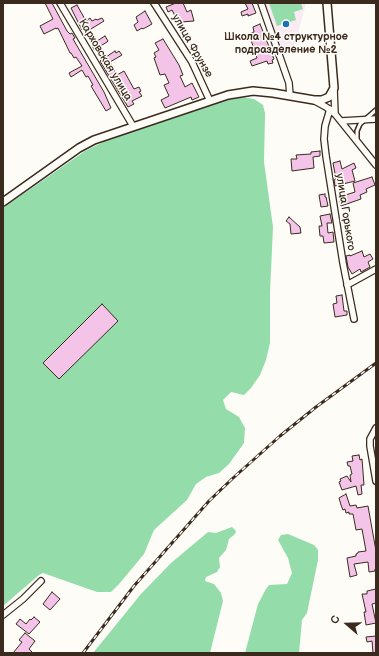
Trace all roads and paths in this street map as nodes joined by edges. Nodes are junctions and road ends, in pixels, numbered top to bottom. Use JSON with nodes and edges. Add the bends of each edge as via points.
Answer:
{"nodes":[{"id":1,"x":60,"y":3,"type":"edge"},
{"id":2,"x":154,"y":3,"type":"edge"},
{"id":3,"x":261,"y":3,"type":"edge"},
{"id":4,"x":327,"y":3,"type":"edge"},
{"id":5,"x":334,"y":88,"type":"junction"},
{"id":6,"x":290,"y":96,"type":"junction"},
{"id":7,"x":314,"y":100,"type":"junction"},
{"id":8,"x":210,"y":101,"type":"junction"},
{"id":9,"x":330,"y":109,"type":"junction"},
{"id":10,"x":376,"y":110,"type":"edge"},
{"id":11,"x":336,"y":114,"type":"junction"},
{"id":12,"x":376,"y":119,"type":"edge"},
{"id":13,"x":366,"y":120,"type":"junction"},
{"id":14,"x":341,"y":121,"type":"junction"},
{"id":15,"x":133,"y":126,"type":"junction"},
{"id":16,"x":357,"y":141,"type":"junction"},
{"id":17,"x":376,"y":165,"type":"edge"},
{"id":18,"x":3,"y":202,"type":"edge"},
{"id":19,"x":376,"y":269,"type":"edge"},
{"id":20,"x":347,"y":285,"type":"junction"},
{"id":21,"x":354,"y":319,"type":"dead end"},
{"id":22,"x":376,"y":428,"type":"edge"},
{"id":23,"x":376,"y":481,"type":"edge"},
{"id":24,"x":41,"y":581,"type":"dead end"},
{"id":25,"x":3,"y":615,"type":"edge"}],
"edges":[{"from":1,"to":15,"type":"street","name":"Карховская улица"},
{"from":2,"to":8,"type":"street","name":"улица Фрунзе","via":[[192,62]]},
{"from":3,"to":6,"type":"street","via":[[289,83]]},
{"from":4,"to":5,"type":"street"},
{"from":5,"to":7,"type":"street","via":[[329,97]]},
{"from":5,"to":11,"type":"street"},
{"from":6,"to":7,"type":"street"},
{"from":6,"to":8,"type":"street","via":[[246,91]]},
{"from":7,"to":9,"type":"street"},
{"from":8,"to":15,"type":"street"},
{"from":9,"to":11,"type":"street"},
{"from":9,"to":20,"type":"street","name":"улица Горького","via":[[326,120],[324,146]]},
{"from":10,"to":13,"type":"lane"},
{"from":11,"to":14,"type":"street"},
{"from":12,"to":13,"type":"street"},
{"from":13,"to":14,"type":"street"},
{"from":13,"to":16,"type":"lane","via":[[358,127]]},
{"from":14,"to":16,"type":"street"},
{"from":15,"to":18,"type":"street","via":[[85,144]]},
{"from":16,"to":17,"type":"street"},
{"from":19,"to":20,"type":"street"},
{"from":20,"to":21,"type":"street","name":"улица Горького"},
{"from":22,"to":23,"type":"street","via":[[370,446]]},
{"from":24,"to":25,"type":"street"}]}
